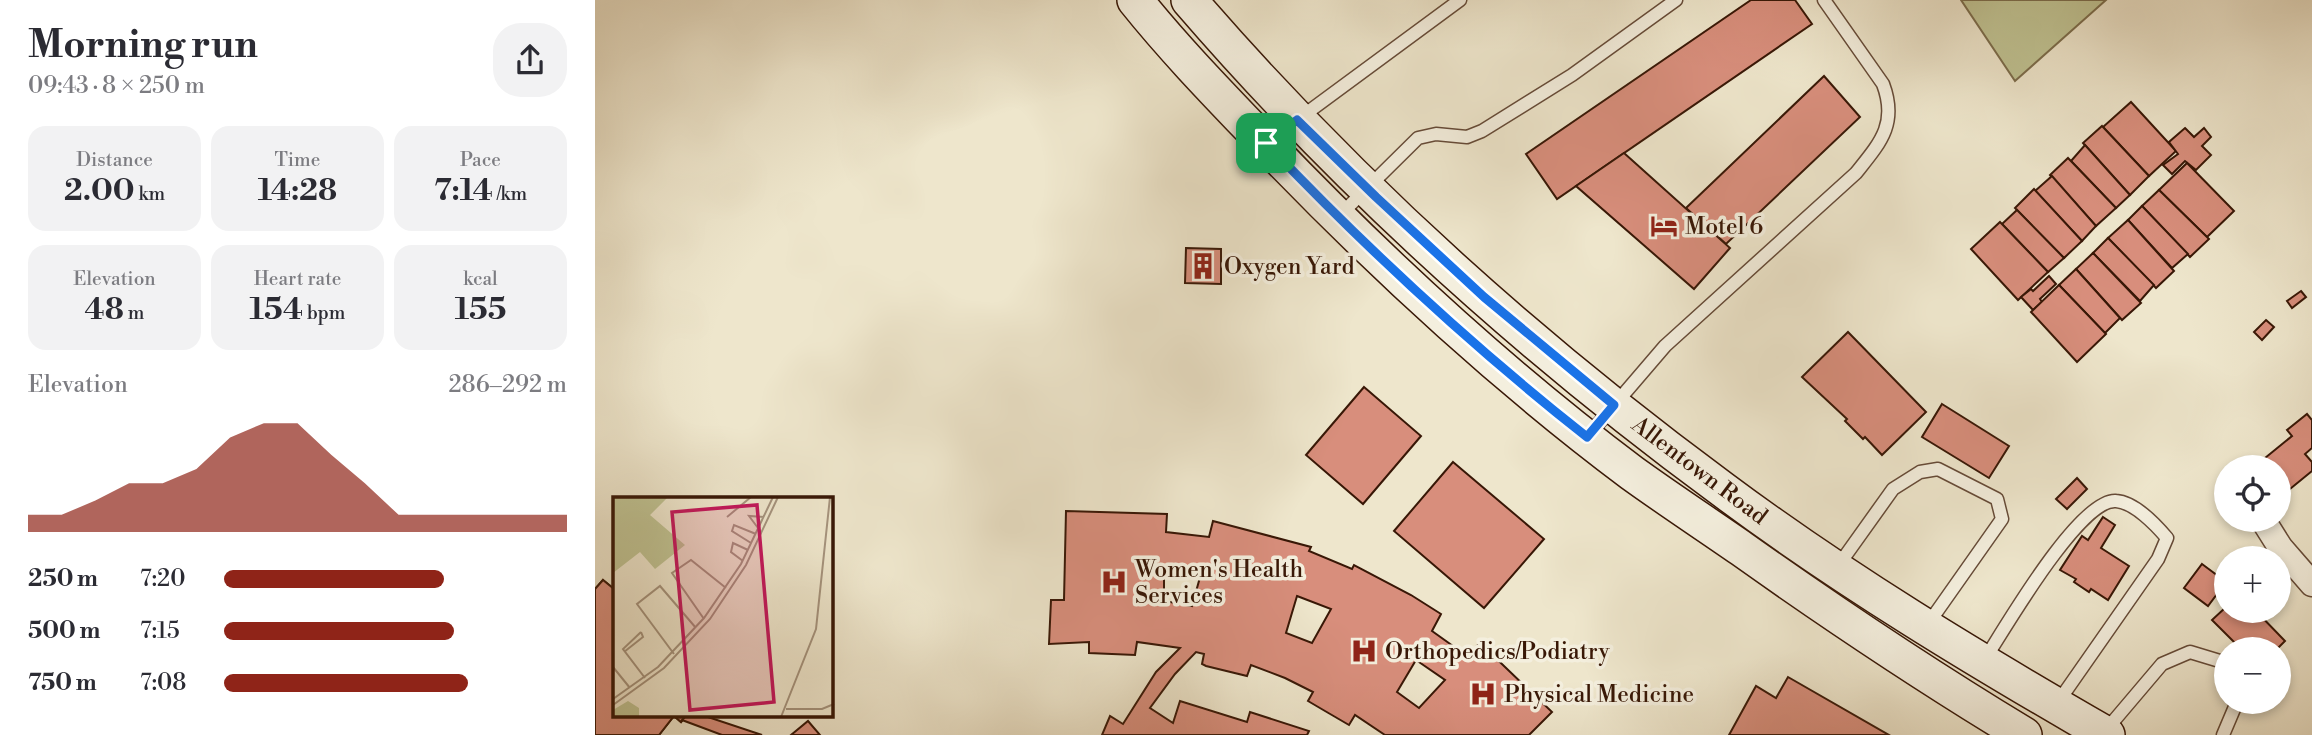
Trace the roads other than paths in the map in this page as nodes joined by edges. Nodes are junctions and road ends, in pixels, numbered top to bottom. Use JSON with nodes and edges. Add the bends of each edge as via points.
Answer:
{"nodes":[{"id":1,"x":1135,"y":0,"type":"edge"},
{"id":2,"x":1189,"y":0,"type":"edge"},
{"id":3,"x":1460,"y":0,"type":"edge"},
{"id":4,"x":1676,"y":0,"type":"edge"},
{"id":5,"x":1824,"y":0,"type":"edge"},
{"id":6,"x":1297,"y":120,"type":"junction"},
{"id":7,"x":1266,"y":143,"type":"junction"},
{"id":8,"x":1367,"y":188,"type":"junction"},
{"id":9,"x":1337,"y":217,"type":"junction"},
{"id":10,"x":1614,"y":405,"type":"junction"},
{"id":11,"x":1587,"y":437,"type":"junction"},
{"id":12,"x":2271,"y":532,"type":"edge"},
{"id":13,"x":1837,"y":569,"type":"junction"},
{"id":14,"x":2311,"y":578,"type":"edge"},
{"id":15,"x":1926,"y":627,"type":"junction"},
{"id":16,"x":2214,"y":659,"type":"edge"},
{"id":17,"x":1983,"y":662,"type":"junction"},
{"id":18,"x":2056,"y":705,"type":"junction"},
{"id":19,"x":2232,"y":714,"type":"edge"},
{"id":20,"x":2105,"y":734,"type":"edge"},
{"id":21,"x":2024,"y":735,"type":"edge"},
{"id":22,"x":2223,"y":735,"type":"edge"}],
"edges":[{"from":1,"to":7,"type":"main road","name":"Allentown Road"},
{"from":2,"to":6,"type":"main road","name":"Allentown Road"},
{"from":3,"to":6,"type":"lane"},
{"from":4,"to":8,"type":"lane","via":[[1572,75],[1482,131],[1418,138]]},
{"from":5,"to":10,"type":"lane","via":[[1889,99],[1888,124],[1880,142],[1856,173],[1665,346]]},
{"from":6,"to":7,"type":"lane"},
{"from":6,"to":8,"type":"main road","name":"Allentown Road"},
{"from":7,"to":9,"type":"main road","name":"Allentown Road"},
{"from":8,"to":9,"type":"lane"},
{"from":8,"to":10,"type":"main road","name":"Allentown Road","via":[[1484,297]]},
{"from":9,"to":11,"type":"main road","name":"Allentown Road","via":[[1512,376]]},
{"from":10,"to":11,"type":"lane"},
{"from":10,"to":13,"type":"main road","name":"Allentown Road","via":[[1723,490]]},
{"from":11,"to":21,"type":"main road","name":"Allentown Road","via":[[1804,594]]},
{"from":12,"to":14,"type":"street"},
{"from":13,"to":15,"type":"main road","name":"Allentown Road"},
{"from":13,"to":15,"type":"lane","via":[[1893,488],[1920,472],[1938,469],[1997,499],[2002,519]]},
{"from":15,"to":17,"type":"main road","name":"Allentown Road"},
{"from":16,"to":20,"type":"lane","via":[[2189,652],[2162,664]]},
{"from":17,"to":18,"type":"main road","name":"Allentown Road"},
{"from":17,"to":18,"type":"lane","via":[[2065,537],[2101,504],[2117,501],[2151,518],[2167,538],[2158,559]]},
{"from":18,"to":20,"type":"main road","name":"Allentown Road"},
{"from":19,"to":22,"type":"lane"}]}
